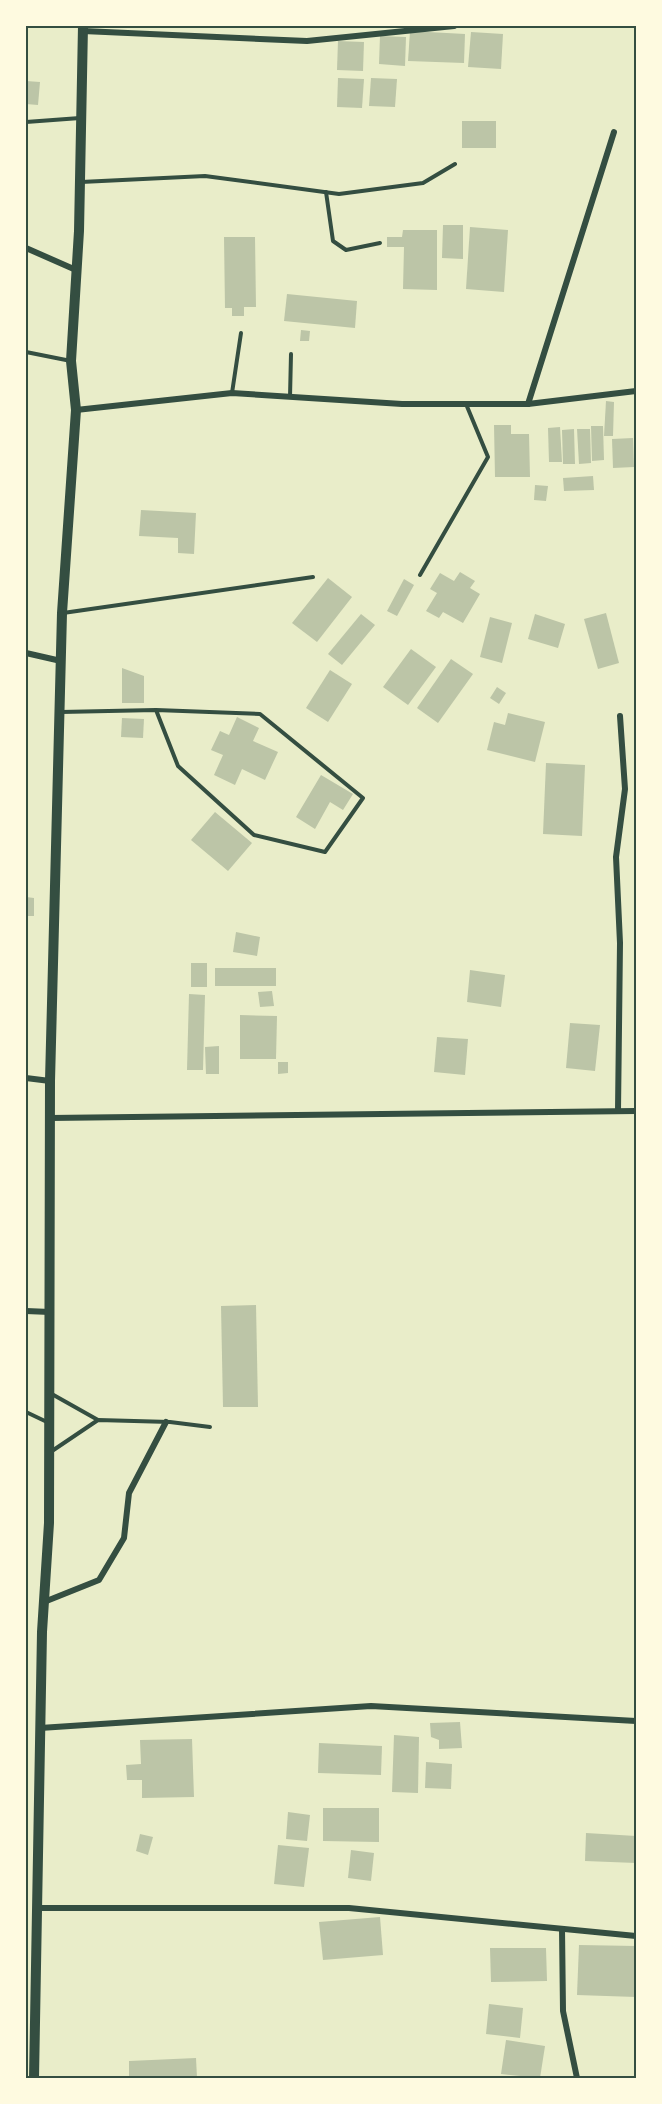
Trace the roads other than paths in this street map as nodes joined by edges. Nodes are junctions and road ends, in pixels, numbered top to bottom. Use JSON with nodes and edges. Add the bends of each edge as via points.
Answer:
{"nodes":[{"id":1,"x":454,"y":26,"type":"edge"},
{"id":2,"x":83,"y":28,"type":"edge"},
{"id":3,"x":81,"y":118,"type":"junction"},
{"id":4,"x":26,"y":122,"type":"edge"},
{"id":5,"x":614,"y":132,"type":"dead end"},
{"id":6,"x":455,"y":164,"type":"dead end"},
{"id":7,"x":80,"y":182,"type":"junction"},
{"id":8,"x":326,"y":192,"type":"junction"},
{"id":9,"x":380,"y":243,"type":"dead end"},
{"id":10,"x":26,"y":248,"type":"edge"},
{"id":11,"x":76,"y":270,"type":"junction"},
{"id":12,"x":241,"y":333,"type":"dead end"},
{"id":13,"x":26,"y":352,"type":"edge"},
{"id":14,"x":291,"y":354,"type":"dead end"},
{"id":15,"x":71,"y":361,"type":"junction"},
{"id":16,"x":636,"y":391,"type":"edge"},
{"id":17,"x":232,"y":393,"type":"junction"},
{"id":18,"x":290,"y":397,"type":"junction"},
{"id":19,"x":465,"y":404,"type":"junction"},
{"id":20,"x":528,"y":404,"type":"junction"},
{"id":21,"x":76,"y":410,"type":"junction"},
{"id":22,"x":420,"y":574,"type":"dead end"},
{"id":23,"x":313,"y":577,"type":"dead end"},
{"id":24,"x":63,"y":613,"type":"junction"},
{"id":25,"x":26,"y":653,"type":"edge"},
{"id":26,"x":61,"y":661,"type":"junction"},
{"id":27,"x":156,"y":710,"type":"junction"},
{"id":28,"x":60,"y":712,"type":"junction"},
{"id":29,"x":620,"y":716,"type":"dead end"},
{"id":30,"x":26,"y":1078,"type":"edge"},
{"id":31,"x":50,"y":1081,"type":"junction"},
{"id":32,"x":618,"y":1111,"type":"junction"},
{"id":33,"x":636,"y":1111,"type":"edge"},
{"id":34,"x":50,"y":1118,"type":"junction"},
{"id":35,"x":26,"y":1311,"type":"edge"},
{"id":36,"x":50,"y":1312,"type":"junction"},
{"id":37,"x":50,"y":1393,"type":"junction"},
{"id":38,"x":26,"y":1412,"type":"edge"},
{"id":39,"x":98,"y":1420,"type":"junction"},
{"id":40,"x":166,"y":1422,"type":"junction"},
{"id":41,"x":50,"y":1423,"type":"junction"},
{"id":42,"x":210,"y":1427,"type":"dead end"},
{"id":43,"x":49,"y":1454,"type":"junction"},
{"id":44,"x":44,"y":1602,"type":"junction"},
{"id":45,"x":636,"y":1721,"type":"edge"},
{"id":46,"x":40,"y":1728,"type":"junction"},
{"id":47,"x":37,"y":1908,"type":"junction"},
{"id":48,"x":562,"y":1929,"type":"junction"},
{"id":49,"x":636,"y":1936,"type":"edge"},
{"id":50,"x":30,"y":1985,"type":"edge"},
{"id":51,"x":33,"y":2079,"type":"edge"},
{"id":52,"x":577,"y":2079,"type":"edge"}],
"edges":[{"from":1,"to":2,"type":"street","via":[[308,41]]},
{"from":2,"to":3,"type":"main road"},
{"from":3,"to":4,"type":"lane"},
{"from":3,"to":7,"type":"main road"},
{"from":5,"to":20,"type":"street"},
{"from":6,"to":8,"type":"lane","via":[[423,183],[339,194]]},
{"from":7,"to":8,"type":"lane","via":[[205,176]]},
{"from":7,"to":11,"type":"main road"},
{"from":8,"to":9,"type":"lane","via":[[333,241],[346,250]]},
{"from":10,"to":11,"type":"street"},
{"from":11,"to":15,"type":"main road"},
{"from":12,"to":17,"type":"lane"},
{"from":13,"to":15,"type":"lane"},
{"from":14,"to":18,"type":"lane"},
{"from":15,"to":21,"type":"main road"},
{"from":16,"to":20,"type":"street"},
{"from":17,"to":18,"type":"street"},
{"from":17,"to":21,"type":"street"},
{"from":18,"to":19,"type":"street"},
{"from":19,"to":20,"type":"street"},
{"from":19,"to":22,"type":"lane","via":[[488,458]]},
{"from":21,"to":24,"type":"main road"},
{"from":23,"to":24,"type":"lane"},
{"from":24,"to":26,"type":"main road"},
{"from":25,"to":26,"type":"street"},
{"from":26,"to":28,"type":"main road"},
{"from":27,"to":27,"type":"lane","via":[[260,714],[363,798],[325,852],[254,835],[178,766]]},
{"from":27,"to":28,"type":"lane"},
{"from":28,"to":31,"type":"main road"},
{"from":29,"to":32,"type":"street","via":[[625,789],[616,857],[620,943]]},
{"from":30,"to":31,"type":"street"},
{"from":31,"to":34,"type":"main road"},
{"from":32,"to":33,"type":"street"},
{"from":32,"to":34,"type":"street"},
{"from":34,"to":36,"type":"main road"},
{"from":35,"to":36,"type":"street"},
{"from":36,"to":37,"type":"main road"},
{"from":37,"to":39,"type":"lane"},
{"from":37,"to":41,"type":"main road"},
{"from":38,"to":41,"type":"lane"},
{"from":39,"to":40,"type":"lane"},
{"from":39,"to":43,"type":"lane"},
{"from":40,"to":42,"type":"lane"},
{"from":40,"to":44,"type":"street","via":[[129,1493],[124,1539],[99,1580]]},
{"from":41,"to":43,"type":"main road"},
{"from":43,"to":44,"type":"main road"},
{"from":44,"to":46,"type":"main road"},
{"from":45,"to":46,"type":"street","via":[[371,1706]]},
{"from":46,"to":47,"type":"main road"},
{"from":47,"to":48,"type":"street","via":[[349,1908]]},
{"from":47,"to":50,"type":"main road"},
{"from":48,"to":49,"type":"street"},
{"from":48,"to":52,"type":"street","via":[[563,2011]]},
{"from":50,"to":51,"type":"main road"}]}
